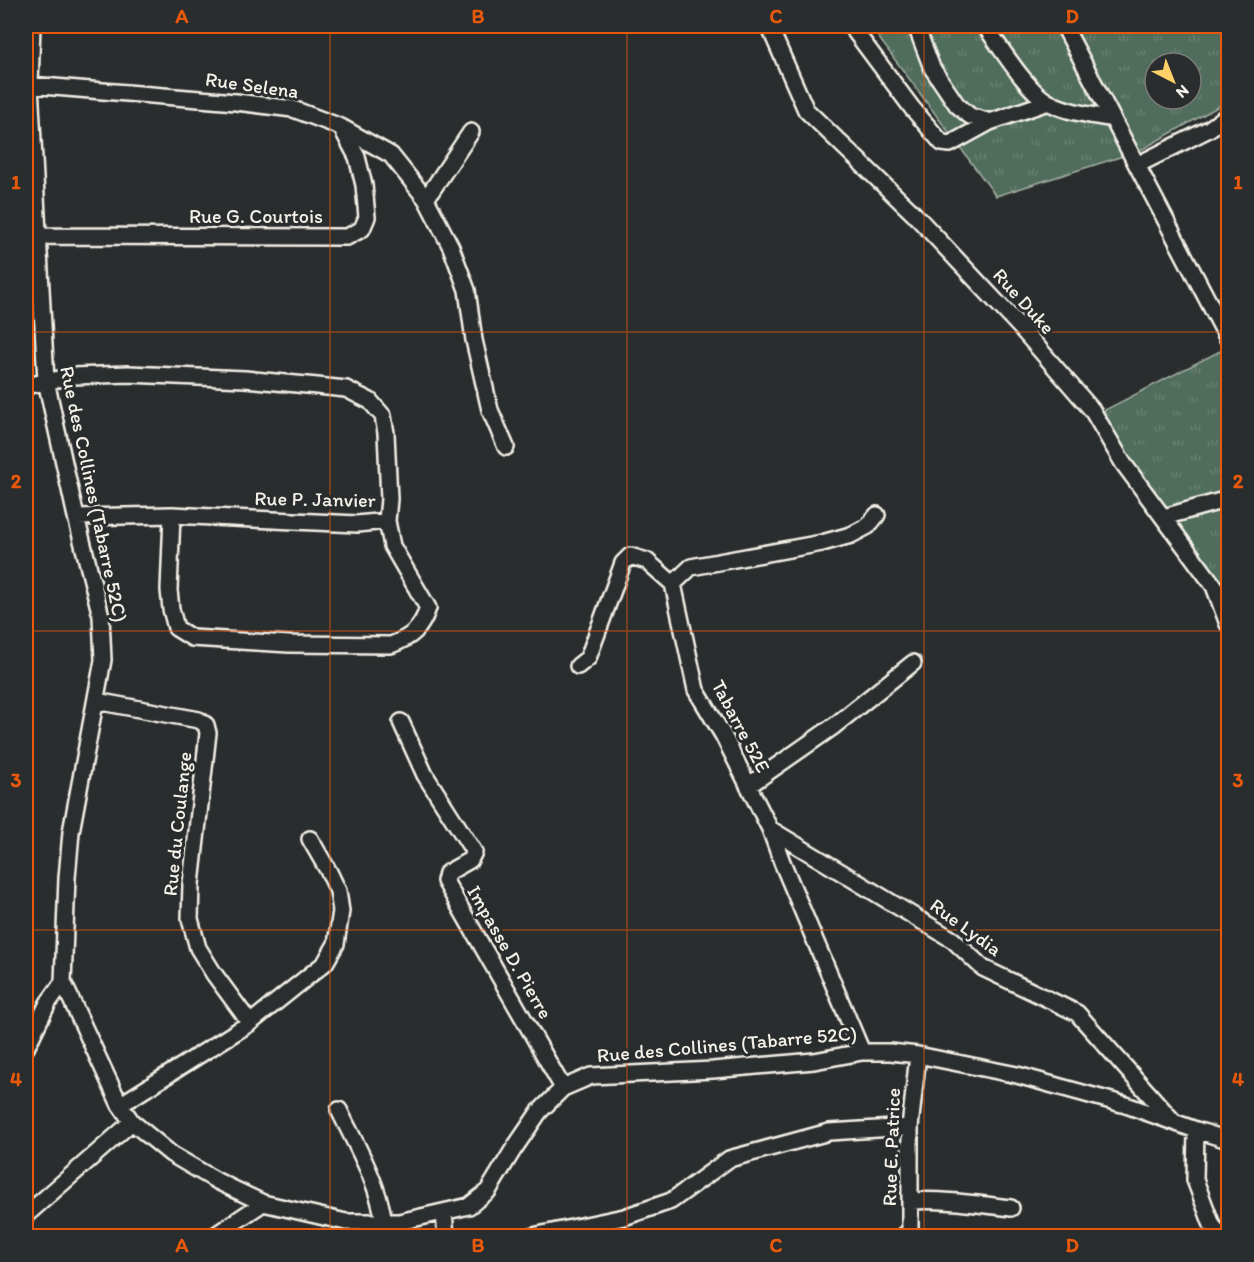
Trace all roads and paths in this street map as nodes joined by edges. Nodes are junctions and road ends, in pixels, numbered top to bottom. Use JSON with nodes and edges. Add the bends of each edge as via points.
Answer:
{"nodes":[{"id":1,"x":32,"y":26,"type":"edge"},
{"id":2,"x":769,"y":26,"type":"edge"},
{"id":3,"x":851,"y":26,"type":"edge"},
{"id":4,"x":916,"y":26,"type":"edge"},
{"id":5,"x":985,"y":26,"type":"edge"},
{"id":6,"x":1065,"y":26,"type":"edge"},
{"id":7,"x":30,"y":85,"type":"junction"},
{"id":8,"x":1048,"y":102,"type":"junction"},
{"id":9,"x":1228,"y":115,"type":"edge"},
{"id":10,"x":1113,"y":119,"type":"junction"},
{"id":11,"x":990,"y":122,"type":"junction"},
{"id":12,"x":341,"y":127,"type":"junction"},
{"id":13,"x":471,"y":132,"type":"dead end"},
{"id":14,"x":1137,"y":165,"type":"junction"},
{"id":15,"x":426,"y":199,"type":"junction"},
{"id":16,"x":39,"y":236,"type":"junction"},
{"id":17,"x":1227,"y":330,"type":"edge"},
{"id":18,"x":46,"y":381,"type":"junction"},
{"id":19,"x":26,"y":386,"type":"edge"},
{"id":20,"x":506,"y":447,"type":"dead end"},
{"id":21,"x":1228,"y":499,"type":"edge"},
{"id":22,"x":172,"y":515,"type":"junction"},
{"id":23,"x":877,"y":515,"type":"dead end"},
{"id":24,"x":76,"y":517,"type":"junction"},
{"id":25,"x":1164,"y":517,"type":"junction"},
{"id":26,"x":387,"y":522,"type":"junction"},
{"id":27,"x":672,"y":584,"type":"junction"},
{"id":28,"x":1228,"y":624,"type":"edge"},
{"id":29,"x":913,"y":663,"type":"dead end"},
{"id":30,"x":578,"y":666,"type":"dead end"},
{"id":31,"x":96,"y":701,"type":"junction"},
{"id":32,"x":401,"y":722,"type":"dead end"},
{"id":33,"x":748,"y":786,"type":"junction"},
{"id":34,"x":770,"y":829,"type":"junction"},
{"id":35,"x":310,"y":839,"type":"dead end"},
{"id":36,"x":63,"y":982,"type":"junction"},
{"id":37,"x":250,"y":1023,"type":"junction"},
{"id":38,"x":26,"y":1048,"type":"edge"},
{"id":39,"x":862,"y":1053,"type":"junction"},
{"id":40,"x":918,"y":1054,"type":"junction"},
{"id":41,"x":563,"y":1088,"type":"junction"},
{"id":42,"x":120,"y":1105,"type":"junction"},
{"id":43,"x":339,"y":1110,"type":"dead end"},
{"id":44,"x":132,"y":1122,"type":"junction"},
{"id":45,"x":1174,"y":1122,"type":"junction"},
{"id":46,"x":910,"y":1127,"type":"junction"},
{"id":47,"x":1196,"y":1130,"type":"junction"},
{"id":48,"x":1228,"y":1140,"type":"edge"},
{"id":49,"x":910,"y":1202,"type":"junction"},
{"id":50,"x":263,"y":1203,"type":"junction"},
{"id":51,"x":1011,"y":1208,"type":"dead end"},
{"id":52,"x":444,"y":1213,"type":"junction"},
{"id":53,"x":26,"y":1215,"type":"edge"},
{"id":54,"x":384,"y":1222,"type":"junction"},
{"id":55,"x":214,"y":1236,"type":"edge"},
{"id":56,"x":447,"y":1236,"type":"edge"},
{"id":57,"x":533,"y":1236,"type":"edge"},
{"id":58,"x":903,"y":1236,"type":"edge"},
{"id":59,"x":1221,"y":1236,"type":"edge"}],
"edges":[{"from":1,"to":7,"type":"street","name":"Rue des Collines (Tabarre 52C)"},
{"from":2,"to":25,"type":"street","name":"Rue Duke","via":[[806,110],[915,215],[1021,328],[1092,410],[1123,463]]},
{"from":3,"to":11,"type":"street","via":[[942,143],[950,144]]},
{"from":4,"to":11,"type":"street","via":[[932,68],[957,105],[970,116]]},
{"from":5,"to":8,"type":"street","via":[[1027,82]]},
{"from":6,"to":10,"type":"street"},
{"from":7,"to":12,"type":"street","name":"Rue Selena","via":[[236,102],[293,110]]},
{"from":7,"to":16,"type":"street","name":"Rue des Collines (Tabarre 52C)"},
{"from":8,"to":10,"type":"street"},
{"from":8,"to":11,"type":"street"},
{"from":9,"to":14,"type":"street","via":[[1209,129]]},
{"from":10,"to":14,"type":"street"},
{"from":12,"to":15,"type":"street","name":"Rue Selena","via":[[391,155]]},
{"from":12,"to":16,"type":"street","name":"Rue G. Courtois","via":[[357,157],[367,217],[362,229],[347,237]]},
{"from":13,"to":15,"type":"street"},
{"from":14,"to":17,"type":"street"},
{"from":15,"to":20,"type":"street","name":"Rue Selena","via":[[467,290],[490,410]]},
{"from":16,"to":18,"type":"street","name":"Rue des Collines (Tabarre 52C)"},
{"from":18,"to":19,"type":"street"},
{"from":18,"to":24,"type":"street","name":"Rue des Collines (Tabarre 52C)"},
{"from":18,"to":26,"type":"street","name":"Rue P. Janvier","via":[[128,374],[245,379],[346,389],[370,401],[383,416]]},
{"from":21,"to":25,"type":"street"},
{"from":22,"to":24,"type":"street","name":"Rue P. Janvier"},
{"from":22,"to":26,"type":"street","name":"Rue P. Janvier"},
{"from":22,"to":26,"type":"street","via":[[168,590],[176,628],[192,638],[289,644],[391,645],[402,641],[423,622],[428,608],[392,546]]},
{"from":23,"to":27,"type":"street","via":[[868,526],[851,535],[691,567]]},
{"from":24,"to":31,"type":"street","name":"Rue des Collines (Tabarre 52C)","via":[[101,616],[103,660]]},
{"from":25,"to":28,"type":"street","name":"Rue Duke","via":[[1214,586]]},
{"from":27,"to":30,"type":"street","via":[[647,561],[630,556],[623,563],[588,658]]},
{"from":27,"to":33,"type":"street","name":"Tabarre 52E","via":[[696,690]]},
{"from":29,"to":33,"type":"street","via":[[834,726]]},
{"from":31,"to":36,"type":"street","name":"Rue des Collines (Tabarre 52C)","via":[[71,832]]},
{"from":31,"to":37,"type":"street","name":"Rue du Coulange","via":[[206,724],[190,919],[198,948]]},
{"from":32,"to":41,"type":"street","name":"Impasse D. Pierre","via":[[425,775],[474,852],[470,860],[447,873],[445,881]]},
{"from":33,"to":34,"type":"street","name":"Tabarre 52E"},
{"from":34,"to":39,"type":"street","name":"Tabarre 52E"},
{"from":34,"to":45,"type":"street","name":"Rue Lydia","via":[[953,940],[983,968],[1077,1013]]},
{"from":35,"to":37,"type":"street","via":[[338,891],[341,911],[336,944],[325,963]]},
{"from":36,"to":38,"type":"street"},
{"from":36,"to":42,"type":"street","name":"Rue des Collines (Tabarre 52C)"},
{"from":37,"to":42,"type":"street"},
{"from":39,"to":40,"type":"street","name":"Rue des Collines (Tabarre 52C)"},
{"from":39,"to":41,"type":"street","name":"Rue des Collines (Tabarre 52C)","via":[[724,1069],[591,1076]]},
{"from":40,"to":45,"type":"street","name":"Rue des Collines (Tabarre 52C)","via":[[1017,1075]]},
{"from":40,"to":46,"type":"street","name":"Rue E. Patrice"},
{"from":41,"to":52,"type":"street","name":"Rue des Collines (Tabarre 52C)","via":[[539,1112],[489,1191],[469,1206]]},
{"from":42,"to":44,"type":"street","name":"Rue des Collines (Tabarre 52C)"},
{"from":43,"to":54,"type":"street","via":[[381,1201]]},
{"from":44,"to":50,"type":"street","name":"Rue des Collines (Tabarre 52C)","via":[[171,1154]]},
{"from":44,"to":53,"type":"street"},
{"from":45,"to":47,"type":"street","name":"Rue des Collines (Tabarre 52C)"},
{"from":46,"to":49,"type":"street","name":"Rue E. Patrice"},
{"from":46,"to":57,"type":"street","via":[[829,1132],[729,1159],[671,1201],[624,1217]]},
{"from":47,"to":48,"type":"street","name":"Rue des Collines (Tabarre 52C)"},
{"from":47,"to":59,"type":"street","via":[[1195,1180],[1212,1225]]},
{"from":49,"to":51,"type":"street","via":[[949,1201]]},
{"from":49,"to":58,"type":"street","name":"Rue E. Patrice","via":[[910,1233]]},
{"from":50,"to":54,"type":"street","name":"Rue des Collines (Tabarre 52C)","via":[[346,1222]]},
{"from":50,"to":55,"type":"street"},
{"from":52,"to":54,"type":"street","name":"Rue des Collines (Tabarre 52C)"},
{"from":52,"to":56,"type":"street"}]}
